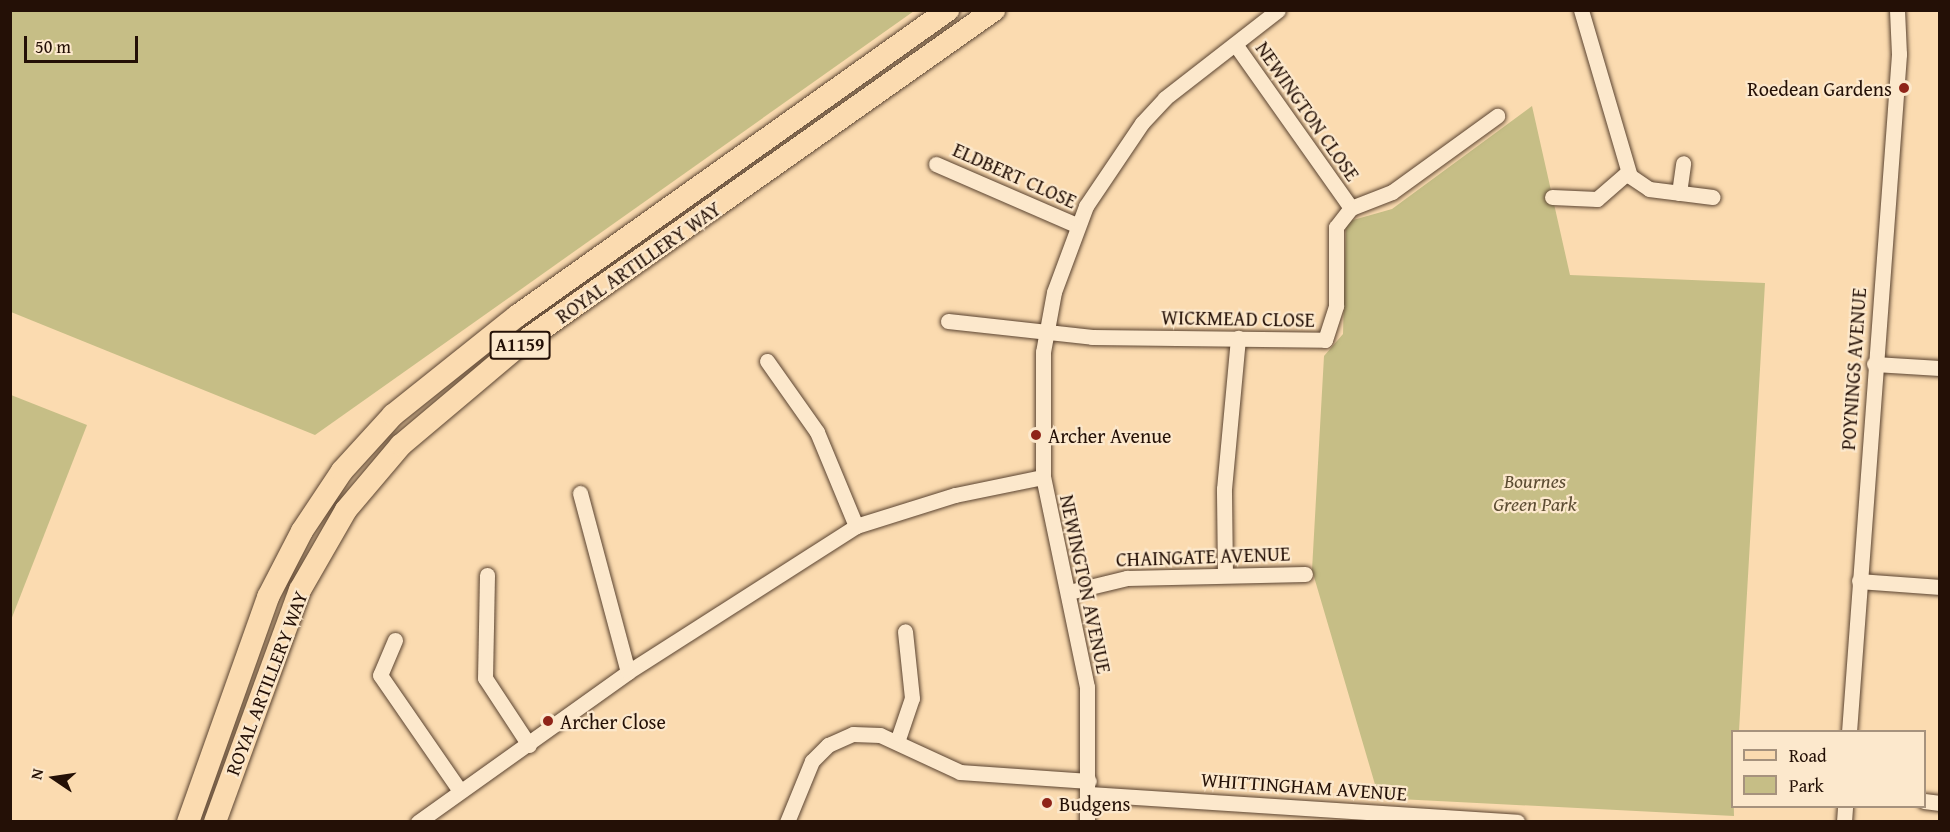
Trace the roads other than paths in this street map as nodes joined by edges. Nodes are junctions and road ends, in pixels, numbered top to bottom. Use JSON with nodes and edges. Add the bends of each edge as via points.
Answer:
{"nodes":[{"id":1,"x":948,"y":10,"type":"edge"},
{"id":2,"x":994,"y":10,"type":"edge"},
{"id":3,"x":1278,"y":10,"type":"edge"},
{"id":4,"x":1581,"y":10,"type":"edge"},
{"id":5,"x":1897,"y":10,"type":"edge"},
{"id":6,"x":1235,"y":44,"type":"junction"},
{"id":7,"x":1497,"y":116,"type":"dead end"},
{"id":8,"x":1683,"y":163,"type":"dead end"},
{"id":9,"x":936,"y":164,"type":"dead end"},
{"id":10,"x":1628,"y":172,"type":"junction"},
{"id":11,"x":1679,"y":193,"type":"junction"},
{"id":12,"x":1552,"y":197,"type":"dead end"},
{"id":13,"x":1712,"y":197,"type":"dead end"},
{"id":14,"x":1351,"y":208,"type":"junction"},
{"id":15,"x":1076,"y":225,"type":"junction"},
{"id":16,"x":948,"y":321,"type":"dead end"},
{"id":17,"x":1045,"y":333,"type":"junction"},
{"id":18,"x":1238,"y":338,"type":"junction"},
{"id":19,"x":767,"y":361,"type":"dead end"},
{"id":20,"x":1874,"y":364,"type":"junction"},
{"id":21,"x":1940,"y":368,"type":"edge"},
{"id":22,"x":1043,"y":477,"type":"junction"},
{"id":23,"x":580,"y":493,"type":"dead end"},
{"id":24,"x":856,"y":526,"type":"junction"},
{"id":25,"x":1305,"y":574,"type":"dead end"},
{"id":26,"x":487,"y":575,"type":"dead end"},
{"id":27,"x":1225,"y":575,"type":"junction"},
{"id":28,"x":1859,"y":581,"type":"junction"},
{"id":29,"x":1940,"y":587,"type":"edge"},
{"id":30,"x":1069,"y":592,"type":"junction"},
{"id":31,"x":905,"y":631,"type":"dead end"},
{"id":32,"x":395,"y":640,"type":"dead end"},
{"id":33,"x":628,"y":672,"type":"junction"},
{"id":34,"x":1849,"y":730,"type":"edge"},
{"id":35,"x":897,"y":742,"type":"junction"},
{"id":36,"x":529,"y":745,"type":"junction"},
{"id":37,"x":1089,"y":788,"type":"junction"},
{"id":38,"x":460,"y":790,"type":"junction"},
{"id":39,"x":1289,"y":814,"type":"edge"},
{"id":40,"x":188,"y":822,"type":"edge"},
{"id":41,"x":215,"y":822,"type":"edge"},
{"id":42,"x":418,"y":822,"type":"edge"},
{"id":43,"x":787,"y":822,"type":"edge"},
{"id":44,"x":1087,"y":822,"type":"edge"},
{"id":45,"x":1516,"y":822,"type":"edge"}],
"edges":[{"from":1,"to":40,"type":"main road","name":"ROYAL ARTILLERY WAY","number":"A1159","via":[[516,315],[393,415],[342,471],[302,531],[268,597]]},
{"from":2,"to":41,"type":"main road","name":"ROYAL ARTILLERY WAY","number":"A1159","via":[[522,343],[400,445],[346,510],[300,590]]},
{"from":3,"to":6,"type":"street","name":"NEWINGTON AVENUE"},
{"from":4,"to":10,"type":"street","via":[[1602,67]]},
{"from":5,"to":20,"type":"street","name":"POYNINGS AVENUE","via":[[1899,54]]},
{"from":6,"to":14,"type":"street","name":"NEWINGTON CLOSE"},
{"from":6,"to":15,"type":"street","name":"NEWINGTON AVENUE","via":[[1142,123]]},
{"from":7,"to":14,"type":"street","name":"NEWINGTON CLOSE","via":[[1392,192]]},
{"from":8,"to":11,"type":"street"},
{"from":9,"to":15,"type":"street","name":"ELDBERT CLOSE"},
{"from":10,"to":11,"type":"street","via":[[1644,187]]},
{"from":10,"to":12,"type":"street","via":[[1597,199]]},
{"from":11,"to":13,"type":"street"},
{"from":14,"to":18,"type":"street","name":"WICKMEAD CLOSE","via":[[1336,228],[1336,306],[1329,337]]},
{"from":15,"to":17,"type":"street","name":"NEWINGTON AVENUE"},
{"from":16,"to":17,"type":"street","name":"WICKMEAD CLOSE"},
{"from":17,"to":18,"type":"street","name":"WICKMEAD CLOSE"},
{"from":17,"to":22,"type":"street","name":"NEWINGTON AVENUE"},
{"from":18,"to":27,"type":"street","via":[[1224,489]]},
{"from":19,"to":24,"type":"street","via":[[817,432]]},
{"from":20,"to":21,"type":"street"},
{"from":20,"to":28,"type":"street","name":"POYNINGS AVENUE"},
{"from":22,"to":24,"type":"street","via":[[955,495]]},
{"from":22,"to":30,"type":"street","name":"NEWINGTON AVENUE"},
{"from":23,"to":33,"type":"street"},
{"from":24,"to":33,"type":"street"},
{"from":25,"to":27,"type":"street","name":"CHAINGATE AVENUE"},
{"from":26,"to":36,"type":"street","via":[[485,678]]},
{"from":27,"to":30,"type":"street","name":"CHAINGATE AVENUE","via":[[1127,578]]},
{"from":28,"to":29,"type":"street"},
{"from":28,"to":34,"type":"street","name":"POYNINGS AVENUE"},
{"from":30,"to":37,"type":"street","name":"NEWINGTON AVENUE","via":[[1087,687]]},
{"from":31,"to":35,"type":"street","via":[[912,698]]},
{"from":32,"to":38,"type":"street","via":[[380,675]]},
{"from":33,"to":36,"type":"street"},
{"from":35,"to":37,"type":"street","name":"WHITTINGHAM AVENUE","via":[[960,772]]},
{"from":35,"to":43,"type":"street","name":"WHITTINGHAM AVENUE","via":[[866,732],[828,745],[803,776]]},
{"from":36,"to":38,"type":"street"},
{"from":37,"to":39,"type":"street","name":"WHITTINGHAM AVENUE"},
{"from":37,"to":44,"type":"street","name":"NEWINGTON AVENUE"},
{"from":38,"to":42,"type":"street"},
{"from":39,"to":45,"type":"street","name":"WHITTINGHAM AVENUE"}]}
